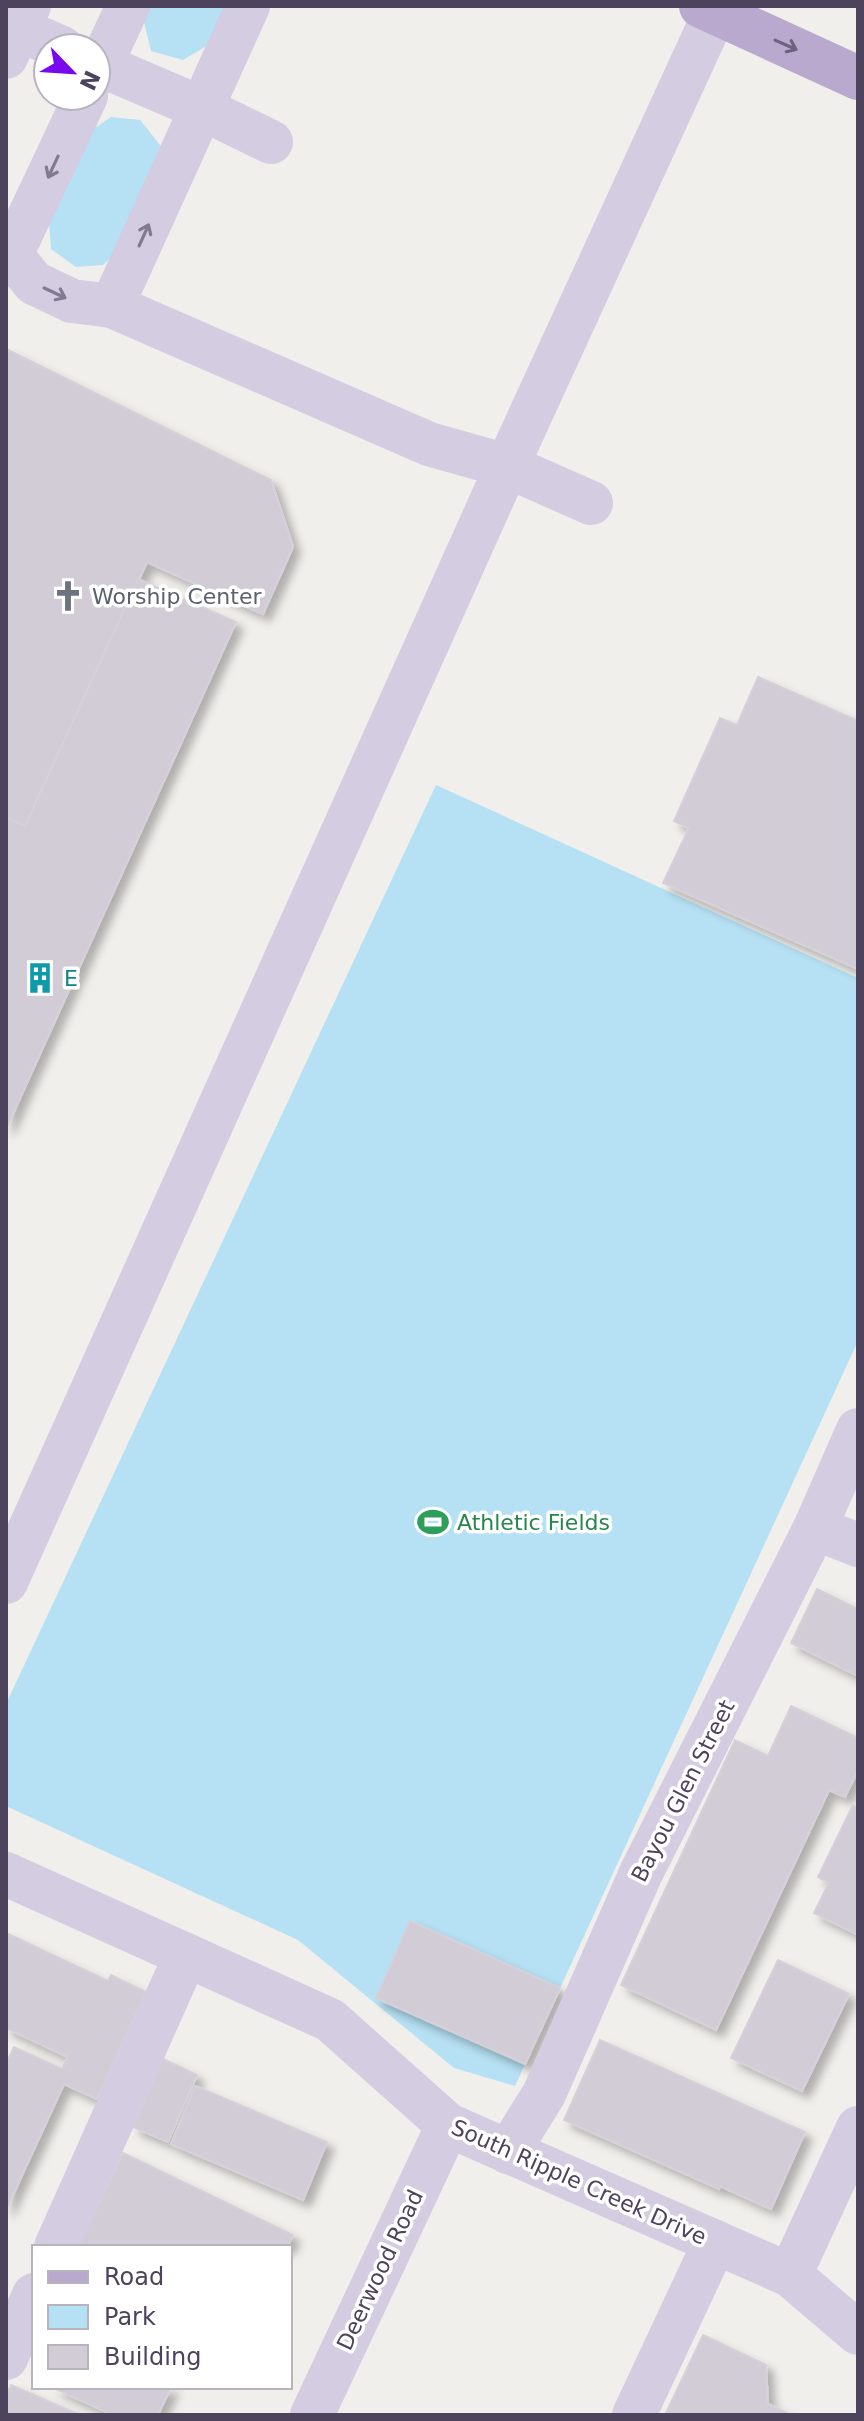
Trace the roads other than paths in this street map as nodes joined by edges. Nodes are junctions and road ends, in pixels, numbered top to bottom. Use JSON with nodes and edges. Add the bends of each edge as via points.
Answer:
{"nodes":[{"id":1,"x":128,"y":6,"type":"edge"},
{"id":2,"x":248,"y":6,"type":"edge"},
{"id":3,"x":711,"y":8,"type":"edge"},
{"id":4,"x":111,"y":32,"type":"edge"},
{"id":5,"x":112,"y":77,"type":"edge"},
{"id":6,"x":858,"y":78,"type":"edge"},
{"id":7,"x":201,"y":108,"type":"junction"},
{"id":8,"x":70,"y":112,"type":"edge"},
{"id":9,"x":271,"y":142,"type":"dead end"},
{"id":10,"x":9,"y":254,"type":"edge"},
{"id":11,"x":112,"y":306,"type":"junction"},
{"id":12,"x":507,"y":466,"type":"junction"},
{"id":13,"x":591,"y":503,"type":"dead end"},
{"id":14,"x":858,"y":1430,"type":"edge"},
{"id":15,"x":815,"y":1528,"type":"junction"},
{"id":16,"x":858,"y":1545,"type":"edge"},
{"id":17,"x":6,"y":1582,"type":"edge"},
{"id":18,"x":6,"y":1874,"type":"edge"},
{"id":19,"x":186,"y":1955,"type":"junction"},
{"id":20,"x":448,"y":2125,"type":"junction"},
{"id":21,"x":858,"y":2128,"type":"edge"},
{"id":22,"x":508,"y":2152,"type":"junction"},
{"id":23,"x":715,"y":2242,"type":"junction"},
{"id":24,"x":57,"y":2245,"type":"edge"},
{"id":25,"x":790,"y":2275,"type":"junction"},
{"id":26,"x":32,"y":2300,"type":"edge"},
{"id":27,"x":858,"y":2333,"type":"edge"},
{"id":28,"x":6,"y":2358,"type":"edge"},
{"id":29,"x":312,"y":2415,"type":"edge"},
{"id":30,"x":634,"y":2415,"type":"edge"}],
"edges":[{"from":1,"to":4,"type":"street"},
{"from":2,"to":7,"type":"street"},
{"from":3,"to":6,"type":"main road","one_way":true},
{"from":3,"to":12,"type":"street"},
{"from":5,"to":7,"type":"street"},
{"from":7,"to":9,"type":"street"},
{"from":11,"to":7,"type":"street","one_way":true},
{"from":8,"to":10,"type":"street","one_way":true},
{"from":10,"to":11,"type":"street","one_way":true,"via":[[34,283],[72,301]]},
{"from":11,"to":12,"type":"street","via":[[429,444]]},
{"from":12,"to":13,"type":"street"},
{"from":12,"to":17,"type":"street"},
{"from":14,"to":15,"type":"street","name":"Bayou Glen Street"},
{"from":15,"to":16,"type":"street"},
{"from":15,"to":22,"type":"street","name":"Bayou Glen Street","via":[[641,1873],[544,2094]]},
{"from":18,"to":19,"type":"street","name":"South Ripple Creek Drive"},
{"from":19,"to":20,"type":"street","name":"South Ripple Creek Drive","via":[[330,2020]]},
{"from":19,"to":24,"type":"street"},
{"from":20,"to":22,"type":"street","name":"South Ripple Creek Drive"},
{"from":20,"to":29,"type":"street","name":"Deerwood Road"},
{"from":21,"to":25,"type":"street"},
{"from":22,"to":23,"type":"street","name":"South Ripple Creek Drive"},
{"from":23,"to":25,"type":"street","name":"South Ripple Creek Drive"},
{"from":23,"to":30,"type":"street"},
{"from":25,"to":27,"type":"street","name":"South Ripple Creek Drive"},
{"from":26,"to":28,"type":"street"}]}
